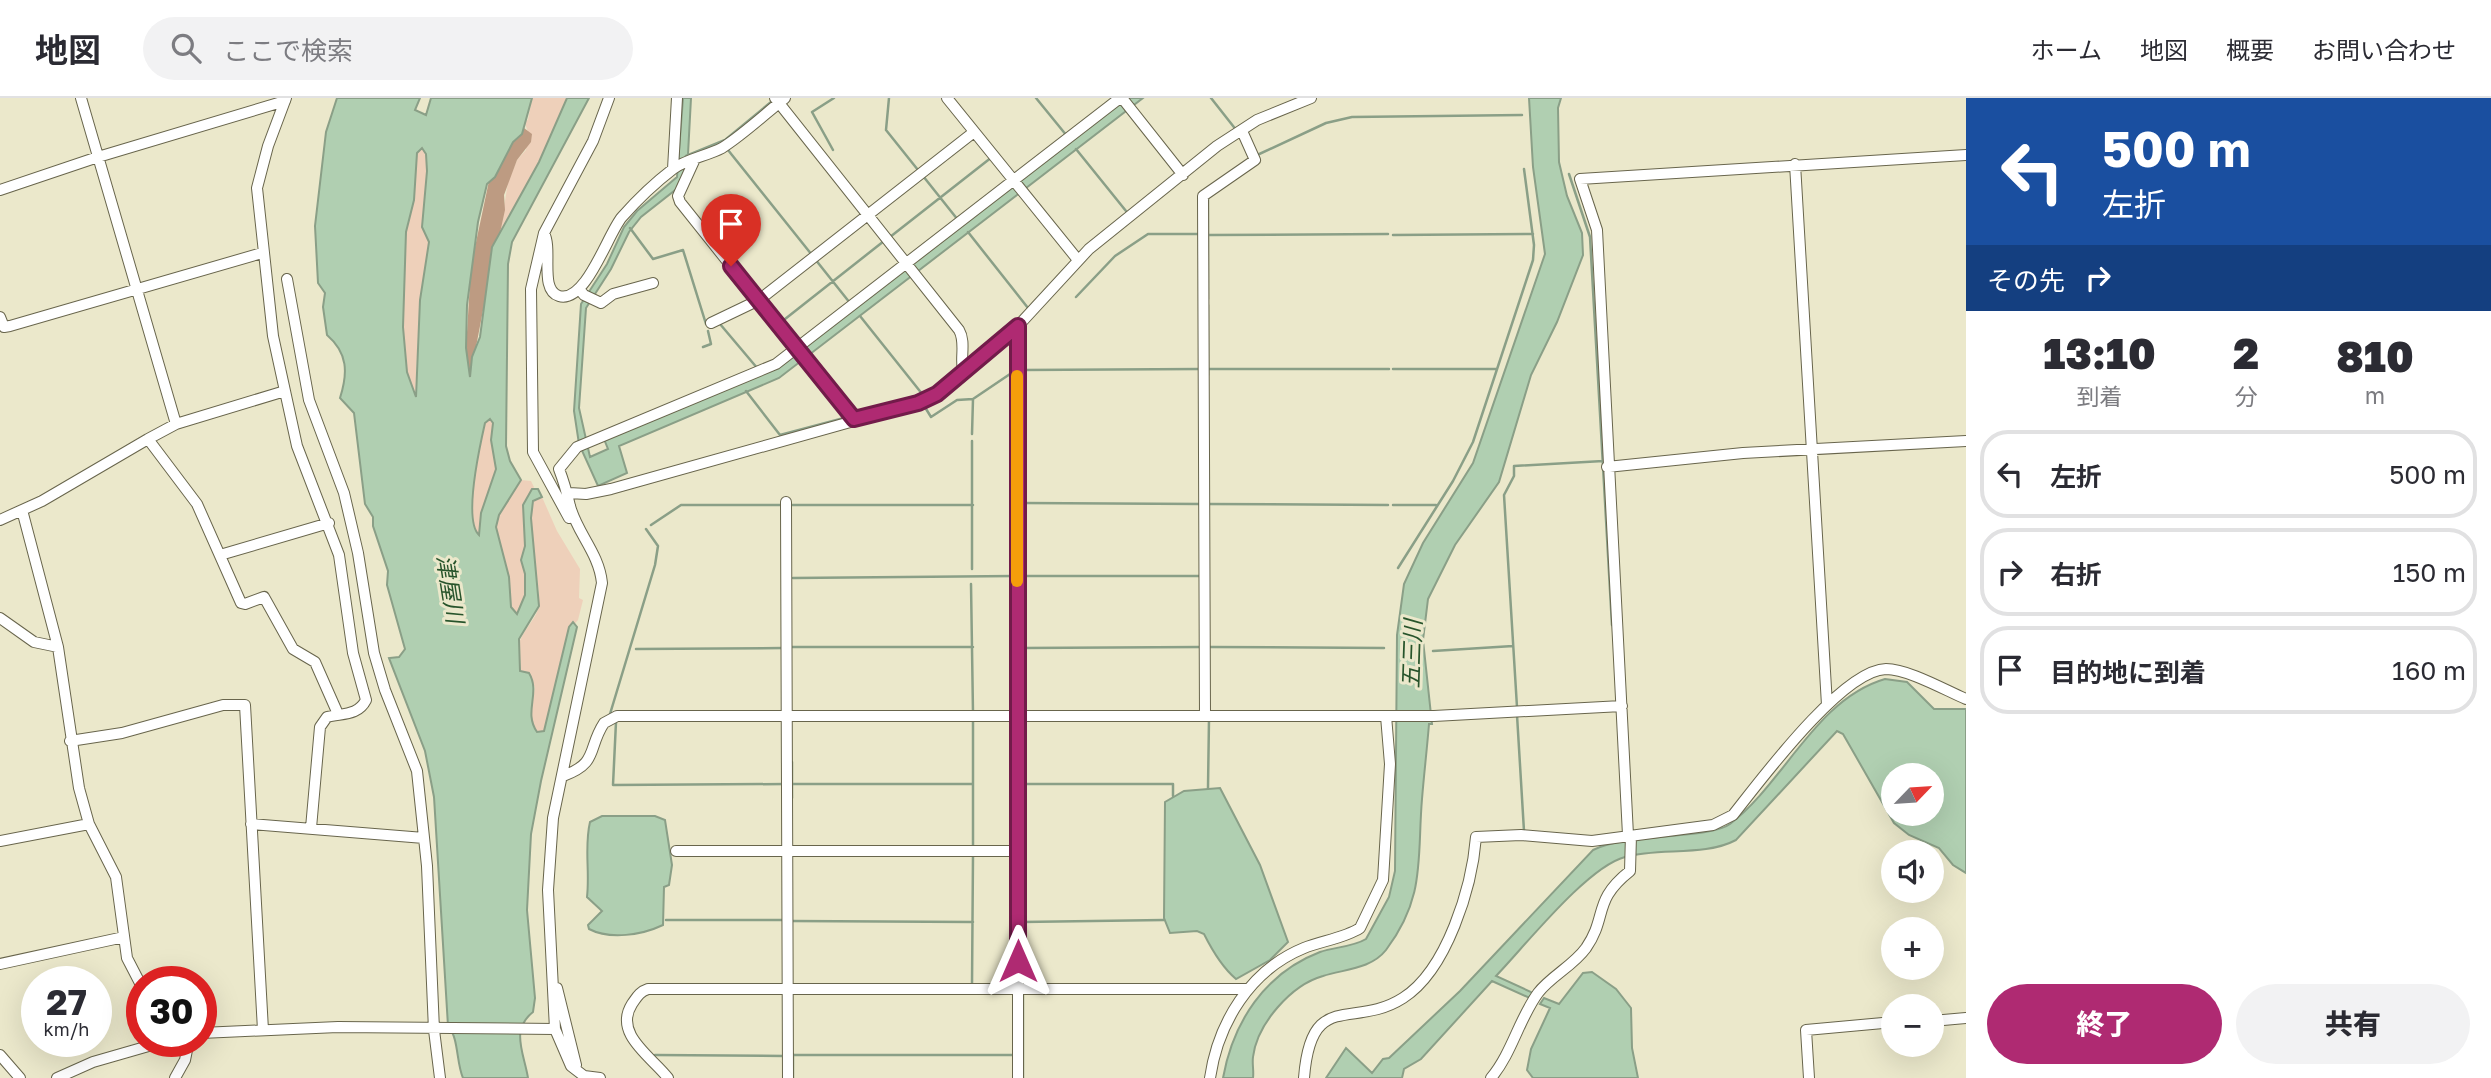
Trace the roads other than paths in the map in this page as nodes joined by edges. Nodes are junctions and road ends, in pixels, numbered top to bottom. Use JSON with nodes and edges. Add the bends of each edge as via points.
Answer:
{"nodes":[{"id":1,"x":81,"y":98,"type":"edge"},
{"id":2,"x":609,"y":98,"type":"edge"},
{"id":3,"x":677,"y":98,"type":"edge"},
{"id":4,"x":947,"y":98,"type":"edge"},
{"id":5,"x":1121,"y":98,"type":"edge"},
{"id":6,"x":1311,"y":98,"type":"edge"},
{"id":7,"x":285,"y":100,"type":"edge"},
{"id":8,"x":780,"y":100,"type":"edge"},
{"id":9,"x":1299,"y":100,"type":"edge"},
{"id":10,"x":1242,"y":131,"type":"junction"},
{"id":11,"x":974,"y":132,"type":"junction"},
{"id":12,"x":1966,"y":155,"type":"edge"},
{"id":13,"x":98,"y":157,"type":"junction"},
{"id":14,"x":1795,"y":164,"type":"junction"},
{"id":15,"x":683,"y":165,"type":"junction"},
{"id":16,"x":1183,"y":175,"type":"junction"},
{"id":17,"x":1014,"y":180,"type":"junction"},
{"id":18,"x":0,"y":190,"type":"edge"},
{"id":19,"x":866,"y":214,"type":"junction"},
{"id":20,"x":544,"y":233,"type":"junction"},
{"id":21,"x":262,"y":253,"type":"junction"},
{"id":22,"x":1078,"y":260,"type":"junction"},
{"id":23,"x":905,"y":264,"type":"junction"},
{"id":24,"x":287,"y":279,"type":"dead end"},
{"id":25,"x":653,"y":283,"type":"dead end"},
{"id":26,"x":138,"y":289,"type":"junction"},
{"id":27,"x":584,"y":294,"type":"junction"},
{"id":28,"x":758,"y":300,"type":"junction"},
{"id":29,"x":0,"y":317,"type":"edge"},
{"id":30,"x":710,"y":323,"type":"dead end"},
{"id":31,"x":1018,"y":326,"type":"junction"},
{"id":32,"x":797,"y":348,"type":"junction"},
{"id":33,"x":963,"y":371,"type":"junction"},
{"id":34,"x":285,"y":391,"type":"junction"},
{"id":35,"x":854,"y":419,"type":"junction"},
{"id":36,"x":176,"y":424,"type":"junction"},
{"id":37,"x":148,"y":439,"type":"junction"},
{"id":38,"x":1966,"y":441,"type":"edge"},
{"id":39,"x":531,"y":444,"type":"junction"},
{"id":40,"x":1811,"y":449,"type":"junction"},
{"id":41,"x":1607,"y":467,"type":"junction"},
{"id":42,"x":567,"y":488,"type":"junction"},
{"id":43,"x":786,"y":502,"type":"dead end"},
{"id":44,"x":22,"y":510,"type":"junction"},
{"id":45,"x":5,"y":512,"type":"edge"},
{"id":46,"x":0,"y":520,"type":"edge"},
{"id":47,"x":329,"y":523,"type":"junction"},
{"id":48,"x":592,"y":548,"type":"junction"},
{"id":49,"x":220,"y":555,"type":"junction"},
{"id":50,"x":0,"y":618,"type":"edge"},
{"id":51,"x":58,"y":648,"type":"junction"},
{"id":52,"x":1966,"y":699,"type":"edge"},
{"id":53,"x":1827,"y":705,"type":"junction"},
{"id":54,"x":1622,"y":706,"type":"junction"},
{"id":55,"x":338,"y":714,"type":"junction"},
{"id":56,"x":787,"y":716,"type":"junction"},
{"id":57,"x":1017,"y":716,"type":"junction"},
{"id":58,"x":1205,"y":716,"type":"junction"},
{"id":59,"x":1386,"y":716,"type":"junction"},
{"id":60,"x":70,"y":741,"type":"junction"},
{"id":61,"x":563,"y":776,"type":"junction"},
{"id":62,"x":89,"y":824,"type":"junction"},
{"id":63,"x":251,"y":824,"type":"junction"},
{"id":64,"x":311,"y":828,"type":"junction"},
{"id":65,"x":1630,"y":836,"type":"junction"},
{"id":66,"x":424,"y":838,"type":"junction"},
{"id":67,"x":0,"y":841,"type":"edge"},
{"id":68,"x":676,"y":851,"type":"dead end"},
{"id":69,"x":788,"y":851,"type":"junction"},
{"id":70,"x":1017,"y":851,"type":"junction"},
{"id":71,"x":550,"y":931,"type":"junction"},
{"id":72,"x":124,"y":937,"type":"junction"},
{"id":73,"x":0,"y":964,"type":"edge"},
{"id":74,"x":130,"y":966,"type":"edge"},
{"id":75,"x":1018,"y":988,"type":"junction"},
{"id":76,"x":787,"y":989,"type":"junction"},
{"id":77,"x":1247,"y":989,"type":"junction"},
{"id":78,"x":1966,"y":1018,"type":"edge"},
{"id":79,"x":1944,"y":1020,"type":"edge"},
{"id":80,"x":1881,"y":1023,"type":"edge"},
{"id":81,"x":551,"y":1029,"type":"junction"},
{"id":82,"x":263,"y":1030,"type":"junction"},
{"id":83,"x":434,"y":1030,"type":"junction"},
{"id":84,"x":217,"y":1032,"type":"edge"},
{"id":85,"x":126,"y":1053,"type":"edge"},
{"id":86,"x":0,"y":1055,"type":"edge"},
{"id":87,"x":186,"y":1057,"type":"edge"},
{"id":88,"x":578,"y":1073,"type":"junction"},
{"id":89,"x":20,"y":1078,"type":"edge"},
{"id":90,"x":57,"y":1078,"type":"edge"},
{"id":91,"x":175,"y":1078,"type":"edge"},
{"id":92,"x":440,"y":1078,"type":"edge"},
{"id":93,"x":600,"y":1078,"type":"edge"},
{"id":94,"x":668,"y":1078,"type":"edge"},
{"id":95,"x":788,"y":1078,"type":"edge"},
{"id":96,"x":1018,"y":1078,"type":"edge"},
{"id":97,"x":1210,"y":1078,"type":"edge"},
{"id":98,"x":1304,"y":1078,"type":"edge"},
{"id":99,"x":1491,"y":1078,"type":"edge"},
{"id":100,"x":1809,"y":1078,"type":"edge"}],
"edges":[{"from":1,"to":13,"type":"street"},
{"from":2,"to":20,"type":"street","via":[[593,141]]},
{"from":3,"to":15,"type":"street"},
{"from":4,"to":11,"type":"street"},
{"from":5,"to":16,"type":"street"},
{"from":5,"to":17,"type":"street"},
{"from":6,"to":9,"type":"street"},
{"from":7,"to":13,"type":"street"},
{"from":7,"to":21,"type":"street","via":[[257,188]]},
{"from":8,"to":15,"type":"street","via":[[722,148]]},
{"from":8,"to":19,"type":"street"},
{"from":9,"to":10,"type":"street"},
{"from":10,"to":16,"type":"street"},
{"from":10,"to":58,"type":"street","via":[[1255,160],[1203,196]]},
{"from":11,"to":17,"type":"street"},
{"from":11,"to":19,"type":"street"},
{"from":12,"to":14,"type":"street"},
{"from":13,"to":18,"type":"street"},
{"from":13,"to":26,"type":"street"},
{"from":14,"to":40,"type":"street"},
{"from":14,"to":41,"type":"street","via":[[1580,178],[1597,230]]},
{"from":15,"to":27,"type":"street","via":[[617,223]]},
{"from":15,"to":28,"type":"street","via":[[680,202]]},
{"from":16,"to":22,"type":"street"},
{"from":17,"to":22,"type":"street"},
{"from":17,"to":23,"type":"street"},
{"from":19,"to":23,"type":"street"},
{"from":19,"to":28,"type":"street"},
{"from":20,"to":27,"type":"street","via":[[549,242],[550,290],[566,296]]},
{"from":20,"to":39,"type":"street","via":[[531,289]]},
{"from":21,"to":26,"type":"street"},
{"from":21,"to":34,"type":"street","via":[[272,335]]},
{"from":22,"to":31,"type":"street"},
{"from":23,"to":32,"type":"street"},
{"from":23,"to":33,"type":"street","via":[[962,335]]},
{"from":24,"to":66,"type":"street","via":[[309,401],[344,493],[358,553],[374,653],[417,771]]},
{"from":25,"to":27,"type":"street","via":[[613,294],[601,303]]},
{"from":26,"to":29,"type":"street","via":[[10,326],[4,327]]},
{"from":26,"to":36,"type":"street"},
{"from":28,"to":30,"type":"street"},
{"from":28,"to":32,"type":"street"},
{"from":31,"to":33,"type":"street"},
{"from":31,"to":57,"type":"street"},
{"from":32,"to":35,"type":"street"},
{"from":32,"to":42,"type":"street","via":[[765,369],[582,446],[559,469]]},
{"from":33,"to":35,"type":"street","via":[[937,394],[918,403]]},
{"from":34,"to":36,"type":"street"},
{"from":34,"to":47,"type":"street","via":[[297,446]]},
{"from":35,"to":42,"type":"street","via":[[611,489],[586,494]]},
{"from":36,"to":37,"type":"street"},
{"from":37,"to":44,"type":"street"},
{"from":37,"to":49,"type":"street","via":[[197,504]]},
{"from":38,"to":40,"type":"street"},
{"from":39,"to":42,"type":"street"},
{"from":39,"to":48,"type":"street","via":[[572,523]]},
{"from":40,"to":41,"type":"street"},
{"from":40,"to":53,"type":"street"},
{"from":41,"to":54,"type":"street"},
{"from":42,"to":48,"type":"street","via":[[570,507]]},
{"from":43,"to":56,"type":"street"},
{"from":44,"to":45,"type":"street"},
{"from":44,"to":51,"type":"street"},
{"from":45,"to":46,"type":"street"},
{"from":47,"to":49,"type":"street"},
{"from":47,"to":55,"type":"street","via":[[366,700],[353,713]]},
{"from":48,"to":61,"type":"street","via":[[601,569],[601,597]]},
{"from":49,"to":55,"type":"street","via":[[241,603],[264,597],[293,649],[315,662]]},
{"from":50,"to":51,"type":"street","via":[[34,642]]},
{"from":51,"to":60,"type":"street"},
{"from":52,"to":53,"type":"street","via":[[1894,669],[1882,669]]},
{"from":53,"to":65,"type":"street","via":[[1727,821]]},
{"from":54,"to":59,"type":"street"},
{"from":54,"to":65,"type":"street"},
{"from":55,"to":64,"type":"street","via":[[327,717],[320,727]]},
{"from":56,"to":57,"type":"street"},
{"from":56,"to":61,"type":"street","via":[[611,717],[599,731],[592,756],[580,769]]},
{"from":56,"to":69,"type":"street"},
{"from":57,"to":58,"type":"street"},
{"from":57,"to":70,"type":"street"},
{"from":58,"to":59,"type":"street"},
{"from":59,"to":77,"type":"street","via":[[1390,764],[1383,880],[1367,918],[1355,931],[1300,949]]},
{"from":60,"to":62,"type":"street"},
{"from":60,"to":63,"type":"street","via":[[122,733],[223,705],[246,705]]},
{"from":61,"to":71,"type":"street","via":[[554,818]]},
{"from":62,"to":67,"type":"street"},
{"from":62,"to":72,"type":"street","via":[[116,877]]},
{"from":63,"to":64,"type":"street"},
{"from":63,"to":82,"type":"street"},
{"from":64,"to":66,"type":"street"},
{"from":65,"to":98,"type":"street","via":[[1592,841],[1521,835],[1476,837],[1472,872],[1457,921],[1425,976],[1402,999],[1325,1022],[1313,1034]]},
{"from":65,"to":99,"type":"street","via":[[1630,870],[1605,895],[1587,947],[1538,993],[1507,1058]]},
{"from":66,"to":83,"type":"street"},
{"from":68,"to":69,"type":"street"},
{"from":69,"to":70,"type":"street"},
{"from":69,"to":76,"type":"street"},
{"from":70,"to":75,"type":"street"},
{"from":71,"to":81,"type":"street"},
{"from":71,"to":88,"type":"street","via":[[557,987]]},
{"from":72,"to":73,"type":"street"},
{"from":72,"to":74,"type":"street"},
{"from":75,"to":76,"type":"street"},
{"from":75,"to":77,"type":"street"},
{"from":75,"to":96,"type":"street"},
{"from":76,"to":94,"type":"street","via":[[642,991],[628,1011],[629,1035]]},
{"from":76,"to":95,"type":"street"},
{"from":77,"to":97,"type":"street","via":[[1227,1021]]},
{"from":78,"to":79,"type":"street"},
{"from":80,"to":100,"type":"street","via":[[1806,1030]]},
{"from":81,"to":83,"type":"street"},
{"from":81,"to":88,"type":"street"},
{"from":82,"to":83,"type":"street"},
{"from":82,"to":84,"type":"street"},
{"from":83,"to":92,"type":"street"},
{"from":85,"to":90,"type":"street"},
{"from":86,"to":89,"type":"street"},
{"from":87,"to":91,"type":"street"},
{"from":88,"to":93,"type":"street"}]}
